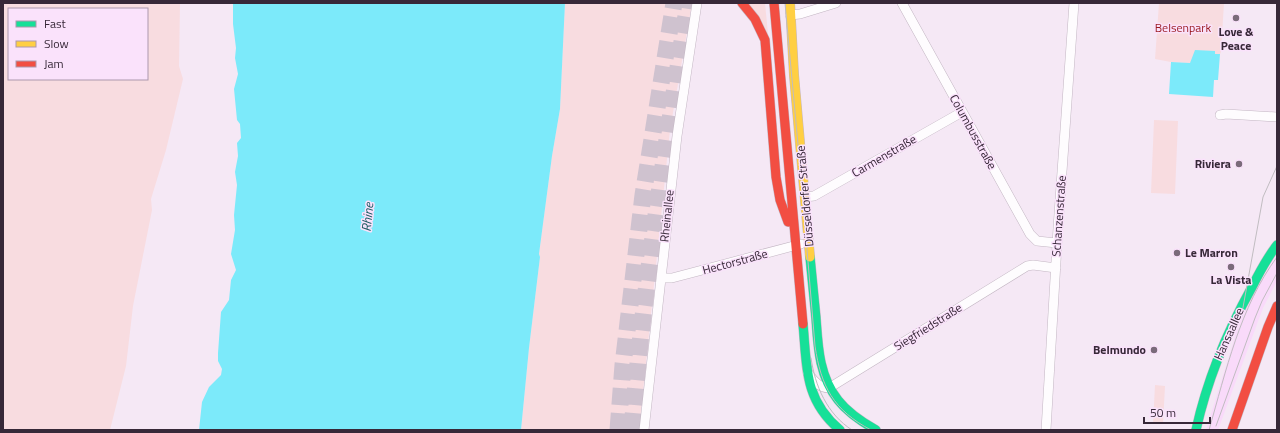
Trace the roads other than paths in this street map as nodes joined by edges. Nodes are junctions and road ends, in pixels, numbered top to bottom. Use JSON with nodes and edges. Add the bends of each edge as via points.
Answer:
{"nodes":[{"id":1,"x":697,"y":3,"type":"edge"},
{"id":2,"x":742,"y":3,"type":"edge"},
{"id":3,"x":774,"y":3,"type":"edge"},
{"id":4,"x":790,"y":3,"type":"edge"},
{"id":5,"x":836,"y":3,"type":"edge"},
{"id":6,"x":902,"y":3,"type":"edge"},
{"id":7,"x":1074,"y":3,"type":"edge"},
{"id":8,"x":790,"y":15,"type":"junction"},
{"id":9,"x":962,"y":112,"type":"junction"},
{"id":10,"x":1220,"y":115,"type":"dead end"},
{"id":11,"x":1277,"y":116,"type":"edge"},
{"id":12,"x":805,"y":197,"type":"junction"},
{"id":13,"x":794,"y":232,"type":"junction"},
{"id":14,"x":809,"y":242,"type":"junction"},
{"id":15,"x":1057,"y":243,"type":"junction"},
{"id":16,"x":1277,"y":244,"type":"edge"},
{"id":17,"x":795,"y":245,"type":"junction"},
{"id":18,"x":1056,"y":268,"type":"junction"},
{"id":19,"x":660,"y":278,"type":"junction"},
{"id":20,"x":1277,"y":306,"type":"edge"},
{"id":21,"x":807,"y":372,"type":"junction"},
{"id":22,"x":829,"y":388,"type":"junction"},
{"id":23,"x":839,"y":403,"type":"junction"},
{"id":24,"x":837,"y":424,"type":"edge"},
{"id":25,"x":644,"y":430,"type":"edge"},
{"id":26,"x":862,"y":430,"type":"edge"},
{"id":27,"x":876,"y":430,"type":"edge"},
{"id":28,"x":1046,"y":430,"type":"edge"},
{"id":29,"x":1196,"y":430,"type":"edge"},
{"id":30,"x":1232,"y":430,"type":"edge"}],
"edges":[{"from":1,"to":19,"type":"street","name":"Rheinallee","via":[[677,136]]},
{"from":2,"to":13,"type":"main road","name":"Düsseldorfer Straße","via":[[755,19],[765,40],[777,182],[785,216]]},
{"from":3,"to":13,"type":"main road","name":"Düsseldorfer Straße"},
{"from":4,"to":8,"type":"main road","name":"Düsseldorfer Straße"},
{"from":5,"to":8,"type":"street"},
{"from":6,"to":9,"type":"street","name":"Columbusstraße"},
{"from":7,"to":15,"type":"street","name":"Schanzenstraße"},
{"from":8,"to":12,"type":"main road","name":"Düsseldorfer Straße"},
{"from":9,"to":12,"type":"street","name":"Carmenstraße","via":[[814,196]]},
{"from":9,"to":15,"type":"street","name":"Columbusstraße","via":[[1030,234],[1037,241]]},
{"from":10,"to":11,"type":"street"},
{"from":12,"to":14,"type":"main road","name":"Düsseldorfer Straße"},
{"from":13,"to":17,"type":"main road","name":"Düsseldorfer Straße"},
{"from":14,"to":17,"type":"street","name":"Hectorstraße"},
{"from":14,"to":22,"type":"main road","name":"Düsseldorfer Straße","via":[[819,357]]},
{"from":15,"to":18,"type":"street","name":"Schanzenstraße"},
{"from":16,"to":29,"type":"main road","name":"Hansaallee","via":[[1263,265],[1222,346],[1206,388]]},
{"from":17,"to":19,"type":"street","name":"Hectorstraße","via":[[672,278]]},
{"from":17,"to":21,"type":"main road","name":"Düsseldorfer Straße"},
{"from":18,"to":22,"type":"street","name":"Siegfriedstraße","via":[[1027,266]]},
{"from":18,"to":28,"type":"street","name":"Schanzenstraße"},
{"from":19,"to":25,"type":"street","name":"Rheinallee"},
{"from":20,"to":30,"type":"main road"},
{"from":21,"to":22,"type":"street","via":[[816,383]]},
{"from":21,"to":24,"type":"main road","name":"Düsseldorfer Straße","via":[[810,389],[817,405]]},
{"from":22,"to":23,"type":"main road","name":"Düsseldorfer Straße"},
{"from":23,"to":24,"type":"main road"},
{"from":23,"to":27,"type":"main road","via":[[853,416]]},
{"from":24,"to":26,"type":"main road","via":[[844,420]]}]}
